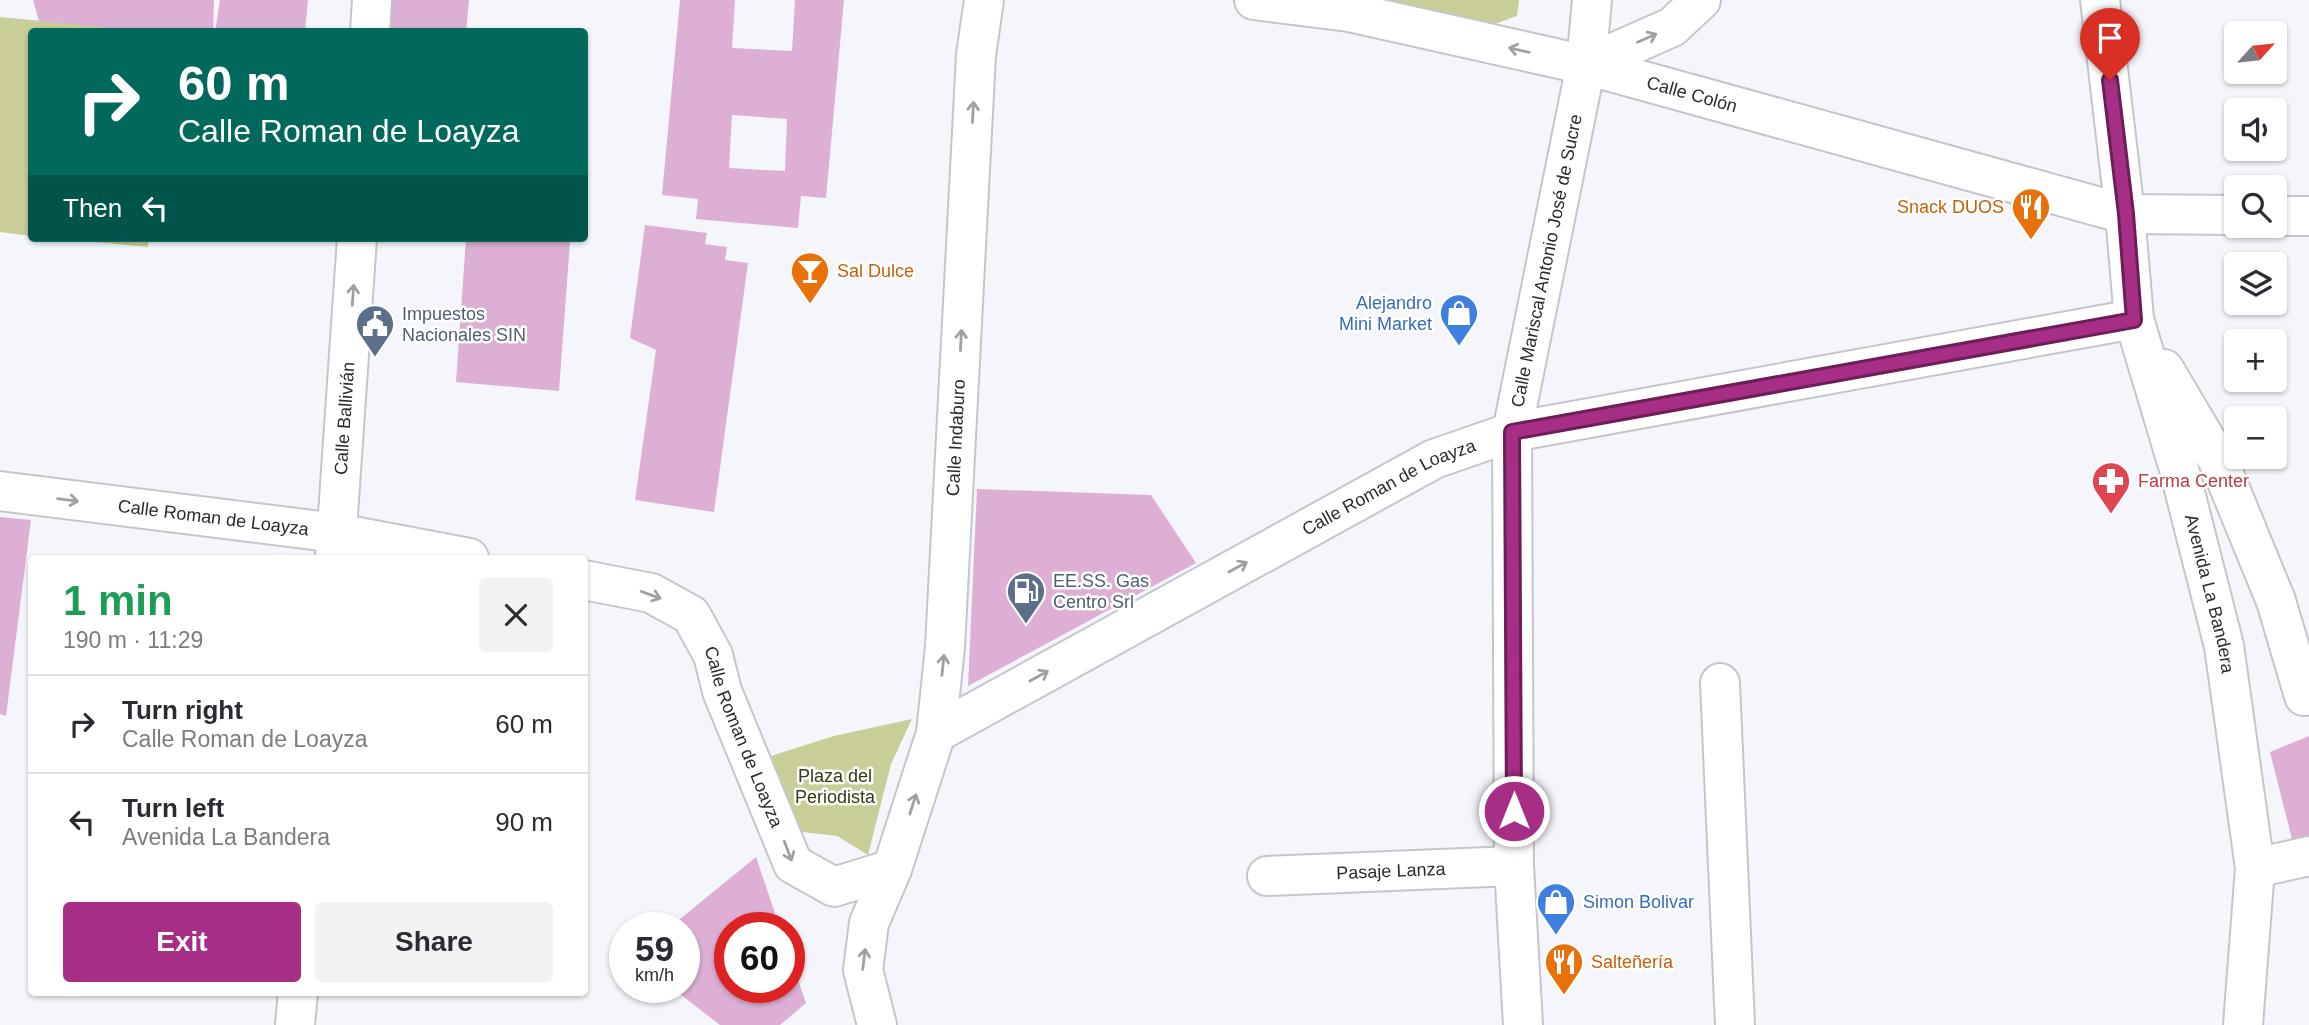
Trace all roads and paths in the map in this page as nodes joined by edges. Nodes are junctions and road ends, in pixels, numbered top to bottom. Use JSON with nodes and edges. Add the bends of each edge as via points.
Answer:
{"nodes":[{"id":1,"x":372,"y":0,"type":"edge"},
{"id":2,"x":984,"y":0,"type":"edge"},
{"id":3,"x":1254,"y":0,"type":"edge"},
{"id":4,"x":1592,"y":0,"type":"edge"},
{"id":5,"x":1701,"y":0,"type":"edge"},
{"id":6,"x":2100,"y":0,"type":"edge"},
{"id":7,"x":370,"y":28,"type":"edge"},
{"id":8,"x":1586,"y":65,"type":"junction"},
{"id":9,"x":2126,"y":214,"type":"junction"},
{"id":10,"x":2224,"y":215,"type":"edge"},
{"id":11,"x":2287,"y":216,"type":"edge"},
{"id":12,"x":2309,"y":216,"type":"edge"},
{"id":13,"x":357,"y":242,"type":"edge"},
{"id":14,"x":2134,"y":320,"type":"junction"},
{"id":15,"x":1512,"y":432,"type":"junction"},
{"id":16,"x":0,"y":491,"type":"edge"},
{"id":17,"x":336,"y":546,"type":"edge"},
{"id":18,"x":436,"y":555,"type":"edge"},
{"id":19,"x":588,"y":581,"type":"edge"},
{"id":20,"x":1720,"y":683,"type":"dead end"},
{"id":21,"x":2304,"y":696,"type":"dead end"},
{"id":22,"x":936,"y":733,"type":"junction"},
{"id":23,"x":2309,"y":856,"type":"edge"},
{"id":24,"x":1514,"y":866,"type":"junction"},
{"id":25,"x":2255,"y":868,"type":"junction"},
{"id":26,"x":892,"y":869,"type":"junction"},
{"id":27,"x":1268,"y":876,"type":"dead end"},
{"id":28,"x":298,"y":996,"type":"edge"},
{"id":29,"x":296,"y":1025,"type":"edge"},
{"id":30,"x":877,"y":1025,"type":"edge"},
{"id":31,"x":1523,"y":1025,"type":"edge"},
{"id":32,"x":1735,"y":1025,"type":"edge"},
{"id":33,"x":2243,"y":1025,"type":"edge"}],
"edges":[{"from":1,"to":7,"type":"street"},
{"from":22,"to":2,"type":"street","name":"Calle Indaburo","one_way":true,"via":[[945,647],[976,55]]},
{"from":8,"to":3,"type":"street","name":"Calle Colón","one_way":true,"via":[[1349,12]]},
{"from":4,"to":8,"type":"street","name":"Calle Mariscal Antonio José de Sucre"},
{"from":8,"to":5,"type":"street","one_way":true,"via":[[1672,27]]},
{"from":6,"to":9,"type":"street","name":"Avenida La Bandera"},
{"from":8,"to":9,"type":"street","name":"Calle Colón"},
{"from":8,"to":15,"type":"street","name":"Calle Mariscal Antonio José de Sucre"},
{"from":9,"to":10,"type":"street","name":"Calle Colón"},
{"from":9,"to":14,"type":"street","name":"Avenida La Bandera"},
{"from":11,"to":12,"type":"street"},
{"from":17,"to":13,"type":"street","name":"Calle Ballivián","one_way":true},
{"from":14,"to":15,"type":"street","name":"Calle Roman de Loayza"},
{"from":14,"to":21,"type":"street","via":[[2219,462],[2276,601]]},
{"from":14,"to":25,"type":"street","name":"Avenida La Bandera","via":[[2179,469],[2224,646]]},
{"from":22,"to":15,"type":"street","name":"Calle Roman de Loayza","one_way":true,"via":[[1434,459]]},
{"from":15,"to":24,"type":"street","name":"Calle Mariscal Antonio José de Sucre"},
{"from":16,"to":17,"type":"street","name":"Calle Roman de Loayza","one_way":true},
{"from":17,"to":18,"type":"street","name":"Calle Roman de Loayza"},
{"from":19,"to":26,"type":"street","name":"Calle Roman de Loayza","one_way":true,"via":[[650,593],[691,615],[713,655],[722,691],[793,864],[834,887]]},
{"from":20,"to":32,"type":"street"},
{"from":26,"to":22,"type":"street","name":"Calle Indaburo","one_way":true},
{"from":23,"to":25,"type":"street"},
{"from":24,"to":27,"type":"street","name":"Pasaje Lanza"},
{"from":24,"to":31,"type":"street","name":"Calle Mariscal Antonio José de Sucre"},
{"from":25,"to":33,"type":"street","name":"Avenida La Bandera"},
{"from":30,"to":26,"type":"street","name":"Calle Indaburo","one_way":true,"via":[[863,970],[869,923]]},
{"from":28,"to":29,"type":"street"}]}
